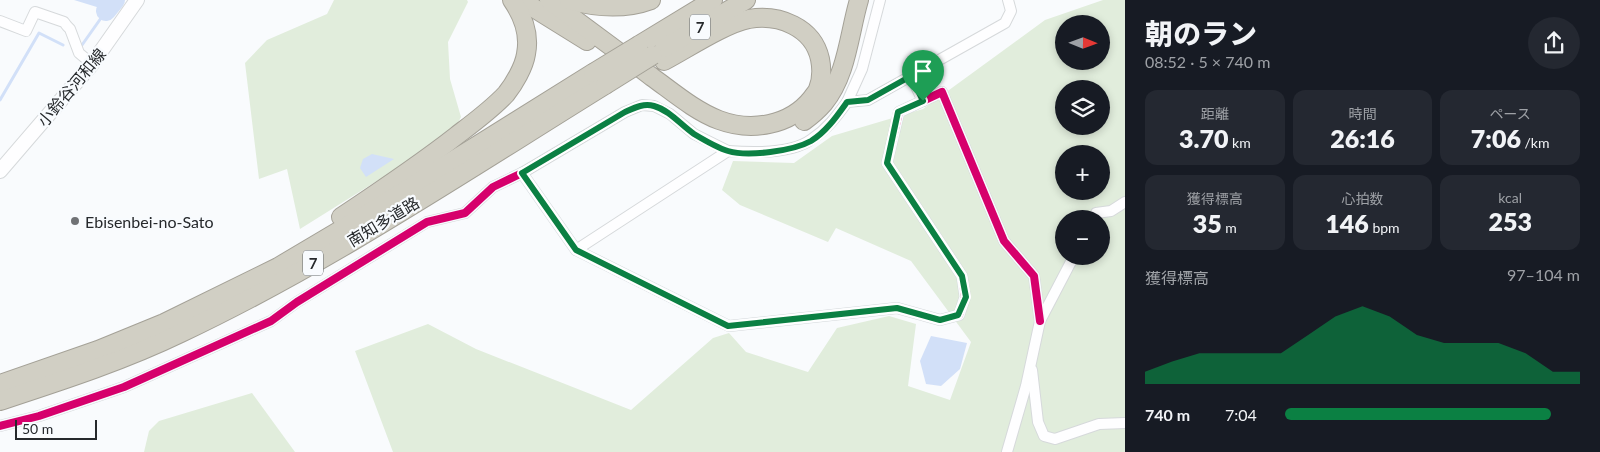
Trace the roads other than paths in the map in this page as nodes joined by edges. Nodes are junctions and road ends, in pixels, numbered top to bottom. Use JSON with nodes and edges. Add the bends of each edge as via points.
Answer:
{"nodes":[{"id":1,"x":137,"y":0,"type":"edge"},
{"id":2,"x":512,"y":0,"type":"edge"},
{"id":3,"x":521,"y":0,"type":"edge"},
{"id":4,"x":549,"y":0,"type":"edge"},
{"id":5,"x":569,"y":0,"type":"edge"},
{"id":6,"x":651,"y":0,"type":"edge"},
{"id":7,"x":713,"y":0,"type":"edge"},
{"id":8,"x":746,"y":0,"type":"edge"},
{"id":9,"x":859,"y":0,"type":"edge"},
{"id":10,"x":880,"y":0,"type":"edge"},
{"id":11,"x":1008,"y":0,"type":"edge"},
{"id":12,"x":0,"y":22,"type":"edge"},
{"id":13,"x":659,"y":58,"type":"junction"},
{"id":14,"x":92,"y":64,"type":"junction"},
{"id":15,"x":911,"y":76,"type":"junction"},
{"id":16,"x":606,"y":82,"type":"junction"},
{"id":17,"x":923,"y":101,"type":"junction"},
{"id":18,"x":847,"y":102,"type":"junction"},
{"id":19,"x":728,"y":151,"type":"junction"},
{"id":20,"x":0,"y":171,"type":"edge"},
{"id":21,"x":522,"y":173,"type":"junction"},
{"id":22,"x":1125,"y":202,"type":"edge"},
{"id":23,"x":1110,"y":210,"type":"edge"},
{"id":24,"x":576,"y":250,"type":"junction"},
{"id":25,"x":1069,"y":265,"type":"edge"},
{"id":26,"x":278,"y":268,"type":"junction"},
{"id":27,"x":1040,"y":321,"type":"junction"},
{"id":28,"x":1031,"y":359,"type":"junction"},
{"id":29,"x":0,"y":384,"type":"edge"},
{"id":30,"x":0,"y":401,"type":"edge"},
{"id":31,"x":1125,"y":423,"type":"edge"},
{"id":32,"x":0,"y":426,"type":"edge"},
{"id":33,"x":1007,"y":452,"type":"edge"}],
"edges":[{"from":1,"to":14,"type":"main road","name":"小鈴谷河和線"},
{"from":2,"to":26,"type":"highway","via":[[527,30],[526,54],[507,93],[488,112],[432,155],[283,254]]},
{"from":3,"to":9,"type":"highway","via":[[597,47],[699,119],[727,133],[757,137],[788,131],[801,124],[824,102],[834,88],[844,62]]},
{"from":4,"to":13,"type":"highway","via":[[672,91],[720,120],[763,126],[785,120],[804,108],[818,90],[822,70],[814,44],[806,34],[798,27],[766,18],[734,23]]},
{"from":5,"to":6,"type":"highway","via":[[622,7]]},
{"from":7,"to":16,"type":"highway","name":"南知多道路","number":"7","bridge":true,"via":[[639,45]]},
{"from":8,"to":13,"type":"highway","name":"南知多道路","number":"7"},
{"from":10,"to":18,"type":"street","via":[[862,69]]},
{"from":11,"to":15,"type":"street","via":[[1011,11],[1005,23]]},
{"from":12,"to":14,"type":"street","via":[[26,31],[35,12],[64,22],[79,53]]},
{"from":13,"to":16,"type":"highway","name":"南知多道路","number":"7","bridge":true},
{"from":14,"to":20,"type":"main road","name":"小鈴谷河和線"},
{"from":15,"to":17,"type":"street"},
{"from":15,"to":18,"type":"street","via":[[868,100]]},
{"from":16,"to":26,"type":"highway","name":"南知多道路","number":"7"},
{"from":16,"to":30,"type":"highway","name":"南知多道路","number":"7","via":[[366,233],[238,304],[180,334],[68,379]]},
{"from":17,"to":24,"type":"street","via":[[898,112],[887,163],[962,276],[966,297],[958,315],[940,320],[897,308],[728,326]]},
{"from":17,"to":27,"type":"street","via":[[942,92],[1004,241],[1034,276]]},
{"from":18,"to":19,"type":"street","via":[[830,125],[811,140],[792,148],[752,153]]},
{"from":19,"to":21,"type":"street","via":[[694,134],[670,114],[654,106],[642,105]]},
{"from":19,"to":24,"type":"street"},
{"from":21,"to":24,"type":"street"},
{"from":21,"to":32,"type":"street","via":[[492,187],[465,213],[427,222],[271,321],[124,386]]},
{"from":22,"to":23,"type":"street"},
{"from":25,"to":27,"type":"street"},
{"from":26,"to":29,"type":"highway","name":"南知多道路","number":"7","via":[[164,324]]},
{"from":27,"to":28,"type":"street"},
{"from":28,"to":31,"type":"street","via":[[1038,422],[1044,436],[1055,440],[1099,424]]},
{"from":28,"to":33,"type":"street"}]}
